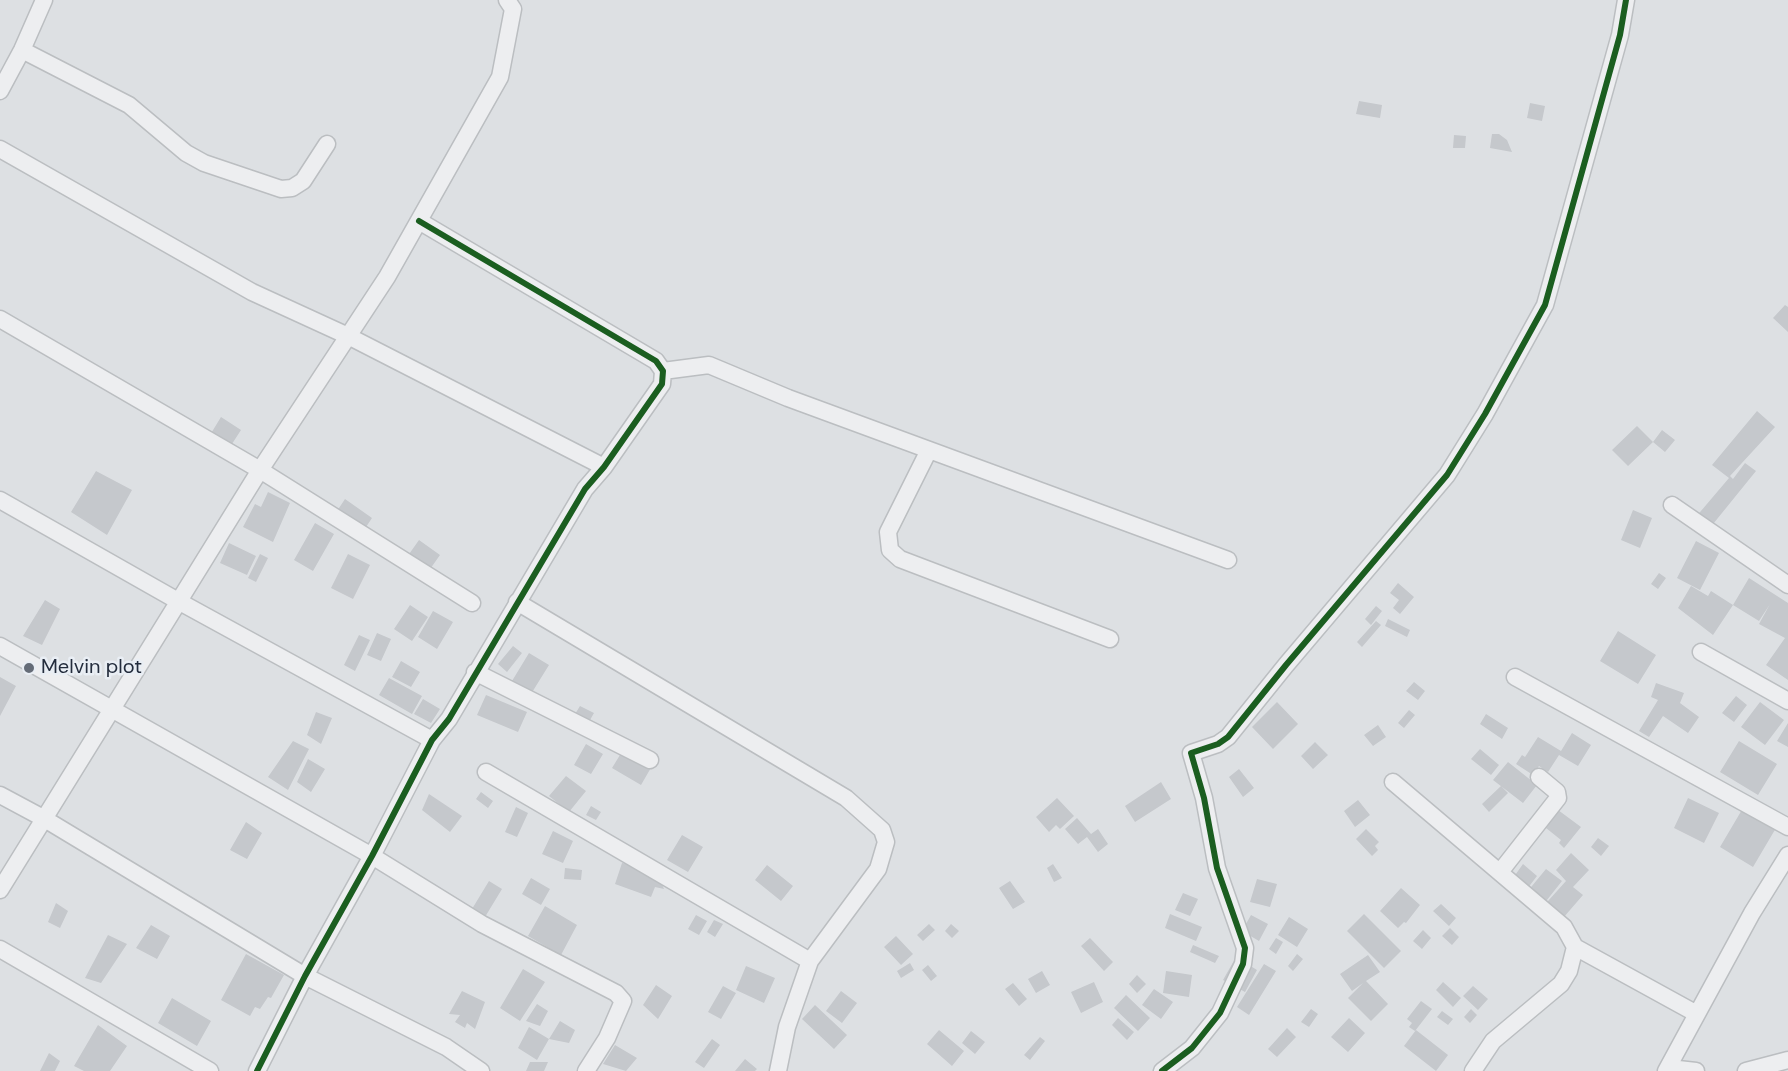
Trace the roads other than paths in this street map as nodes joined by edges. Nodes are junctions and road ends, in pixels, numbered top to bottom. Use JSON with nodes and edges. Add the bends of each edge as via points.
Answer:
{"nodes":[{"id":1,"x":44,"y":0,"type":"edge"},
{"id":2,"x":507,"y":0,"type":"edge"},
{"id":3,"x":1626,"y":0,"type":"edge"},
{"id":4,"x":22,"y":50,"type":"junction"},
{"id":5,"x":0,"y":91,"type":"edge"},
{"id":6,"x":327,"y":144,"type":"dead end"},
{"id":7,"x":0,"y":149,"type":"edge"},
{"id":8,"x":419,"y":221,"type":"junction"},
{"id":9,"x":0,"y":319,"type":"edge"},
{"id":10,"x":348,"y":336,"type":"junction"},
{"id":11,"x":663,"y":371,"type":"junction"},
{"id":12,"x":929,"y":450,"type":"junction"},
{"id":13,"x":604,"y":467,"type":"junction"},
{"id":14,"x":260,"y":470,"type":"junction"},
{"id":15,"x":0,"y":500,"type":"edge"},
{"id":16,"x":1672,"y":505,"type":"dead end"},
{"id":17,"x":1228,"y":560,"type":"dead end"},
{"id":18,"x":1788,"y":585,"type":"edge"},
{"id":19,"x":178,"y":602,"type":"junction"},
{"id":20,"x":517,"y":602,"type":"junction"},
{"id":21,"x":472,"y":603,"type":"dead end"},
{"id":22,"x":1110,"y":639,"type":"dead end"},
{"id":23,"x":0,"y":646,"type":"edge"},
{"id":24,"x":1701,"y":652,"type":"dead end"},
{"id":25,"x":475,"y":672,"type":"junction"},
{"id":26,"x":1515,"y":677,"type":"dead end"},
{"id":27,"x":1788,"y":700,"type":"edge"},
{"id":28,"x":110,"y":709,"type":"junction"},
{"id":29,"x":432,"y":740,"type":"junction"},
{"id":30,"x":650,"y":760,"type":"dead end"},
{"id":31,"x":486,"y":772,"type":"dead end"},
{"id":32,"x":1539,"y":777,"type":"dead end"},
{"id":33,"x":1393,"y":782,"type":"dead end"},
{"id":34,"x":0,"y":795,"type":"edge"},
{"id":35,"x":42,"y":818,"type":"junction"},
{"id":36,"x":1788,"y":827,"type":"edge"},
{"id":37,"x":1788,"y":855,"type":"edge"},
{"id":38,"x":372,"y":856,"type":"junction"},
{"id":39,"x":1500,"y":872,"type":"junction"},
{"id":40,"x":0,"y":890,"type":"edge"},
{"id":41,"x":1575,"y":947,"type":"junction"},
{"id":42,"x":0,"y":949,"type":"edge"},
{"id":43,"x":810,"y":961,"type":"junction"},
{"id":44,"x":305,"y":976,"type":"junction"},
{"id":45,"x":1696,"y":1014,"type":"junction"},
{"id":46,"x":1788,"y":1060,"type":"edge"},
{"id":47,"x":260,"y":1070,"type":"edge"},
{"id":48,"x":1667,"y":1070,"type":"edge"},
{"id":49,"x":210,"y":1071,"type":"edge"},
{"id":50,"x":481,"y":1071,"type":"edge"},
{"id":51,"x":586,"y":1071,"type":"edge"},
{"id":52,"x":778,"y":1071,"type":"edge"},
{"id":53,"x":1162,"y":1071,"type":"edge"},
{"id":54,"x":1473,"y":1071,"type":"edge"},
{"id":55,"x":1696,"y":1071,"type":"edge"},
{"id":56,"x":1746,"y":1071,"type":"edge"}],
"edges":[{"from":1,"to":4,"type":"street"},
{"from":2,"to":8,"type":"street","via":[[513,9],[500,77]]},
{"from":3,"to":53,"type":"street","via":[[1620,35],[1545,305],[1485,414],[1447,475],[1228,738],[1191,753],[1217,868],[1245,948],[1243,964],[1221,1013],[1192,1048]]},
{"from":4,"to":5,"type":"street"},
{"from":4,"to":6,"type":"street","via":[[129,105],[186,153],[204,163],[281,189],[303,181]]},
{"from":7,"to":10,"type":"street","via":[[252,292]]},
{"from":8,"to":10,"type":"street"},
{"from":8,"to":11,"type":"street","via":[[656,361]]},
{"from":9,"to":14,"type":"street"},
{"from":10,"to":13,"type":"street"},
{"from":10,"to":14,"type":"street"},
{"from":11,"to":12,"type":"street","via":[[709,365]]},
{"from":11,"to":13,"type":"street","via":[[662,384]]},
{"from":12,"to":17,"type":"street"},
{"from":12,"to":22,"type":"street","via":[[888,532],[890,550],[900,559]]},
{"from":13,"to":20,"type":"street","via":[[585,489]]},
{"from":14,"to":19,"type":"street"},
{"from":14,"to":21,"type":"street"},
{"from":15,"to":19,"type":"street"},
{"from":16,"to":18,"type":"street"},
{"from":19,"to":28,"type":"street"},
{"from":19,"to":29,"type":"street"},
{"from":20,"to":25,"type":"street"},
{"from":20,"to":43,"type":"street","via":[[846,798],[882,830],[886,842],[878,869]]},
{"from":23,"to":28,"type":"street"},
{"from":24,"to":27,"type":"street"},
{"from":25,"to":29,"type":"street"},
{"from":25,"to":30,"type":"street"},
{"from":26,"to":36,"type":"street"},
{"from":28,"to":35,"type":"street"},
{"from":28,"to":38,"type":"street"},
{"from":29,"to":38,"type":"street"},
{"from":31,"to":43,"type":"street"},
{"from":32,"to":39,"type":"street","via":[[1557,792],[1558,798]]},
{"from":33,"to":39,"type":"street"},
{"from":34,"to":35,"type":"street"},
{"from":35,"to":40,"type":"street"},
{"from":35,"to":44,"type":"street"},
{"from":37,"to":45,"type":"street"},
{"from":38,"to":44,"type":"street"},
{"from":38,"to":51,"type":"street","via":[[482,924],[616,993],[623,1001],[607,1038]]},
{"from":39,"to":41,"type":"street","via":[[1564,927]]},
{"from":41,"to":45,"type":"street"},
{"from":41,"to":54,"type":"street","via":[[1561,984],[1493,1041]]},
{"from":42,"to":49,"type":"street"},
{"from":43,"to":52,"type":"street","via":[[787,1027]]},
{"from":44,"to":47,"type":"street"},
{"from":44,"to":50,"type":"street","via":[[446,1047]]},
{"from":45,"to":48,"type":"street"},
{"from":46,"to":56,"type":"street"},
{"from":48,"to":55,"type":"street"}]}
